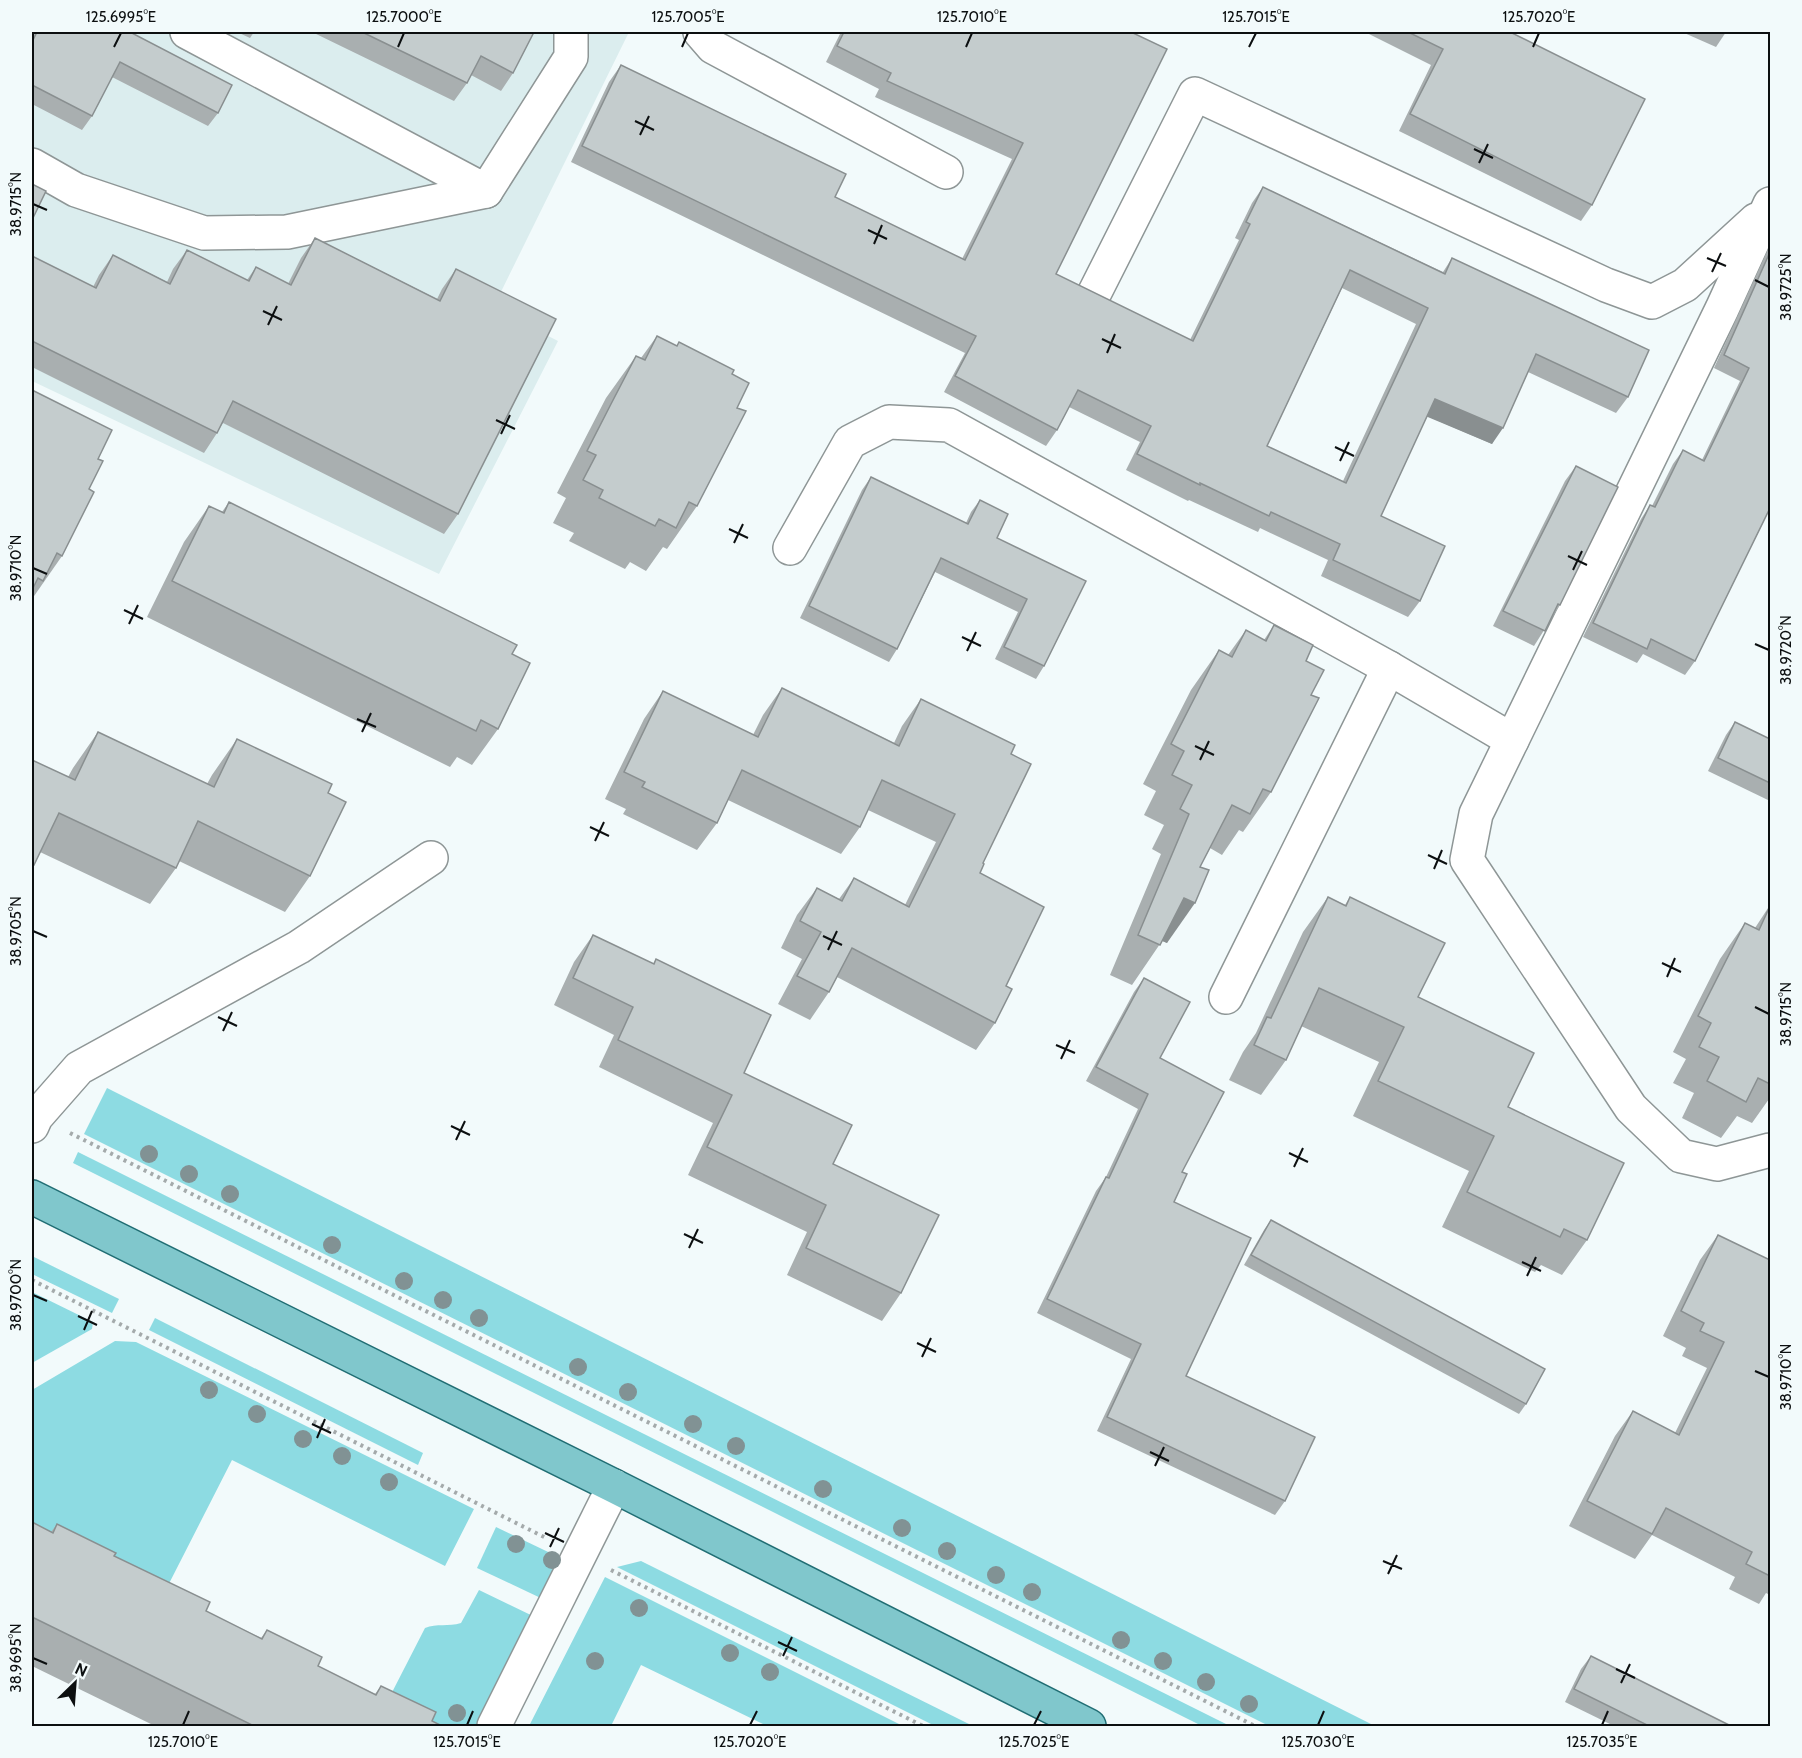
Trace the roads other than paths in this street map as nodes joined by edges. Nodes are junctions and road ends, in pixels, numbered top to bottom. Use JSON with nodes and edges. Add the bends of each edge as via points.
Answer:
{"nodes":[{"id":1,"x":186,"y":32,"type":"edge"},
{"id":2,"x":571,"y":32,"type":"edge"},
{"id":3,"x":700,"y":32,"type":"edge"},
{"id":4,"x":32,"y":165,"type":"edge"},
{"id":5,"x":946,"y":172,"type":"dead end"},
{"id":6,"x":486,"y":191,"type":"junction"},
{"id":7,"x":1769,"y":206,"type":"edge"},
{"id":8,"x":1094,"y":294,"type":"edge"},
{"id":9,"x":790,"y":548,"type":"dead end"},
{"id":10,"x":1389,"y":668,"type":"junction"},
{"id":11,"x":1512,"y":740,"type":"junction"},
{"id":12,"x":431,"y":858,"type":"dead end"},
{"id":13,"x":1226,"y":997,"type":"dead end"},
{"id":14,"x":34,"y":1121,"type":"edge"},
{"id":15,"x":1770,"y":1150,"type":"edge"},
{"id":16,"x":32,"y":1197,"type":"edge"},
{"id":17,"x":614,"y":1485,"type":"junction"},
{"id":18,"x":494,"y":1726,"type":"edge"},
{"id":19,"x":1089,"y":1726,"type":"edge"}],
"edges":[{"from":1,"to":6,"type":"street"},
{"from":2,"to":6,"type":"street","via":[[571,57]]},
{"from":3,"to":5,"type":"street","via":[[713,47]]},
{"from":4,"to":6,"type":"street","via":[[76,190],[204,233],[287,232]]},
{"from":7,"to":8,"type":"street","via":[[1685,285],[1652,302],[1606,285],[1195,94]]},
{"from":7,"to":11,"type":"street"},
{"from":9,"to":10,"type":"street","via":[[850,442],[890,422],[949,425]]},
{"from":10,"to":11,"type":"street"},
{"from":10,"to":13,"type":"street"},
{"from":11,"to":15,"type":"street","via":[[1476,814],[1467,860],[1631,1108],[1681,1156],[1717,1164]]},
{"from":12,"to":14,"type":"street","via":[[299,947],[78,1068]]},
{"from":16,"to":17,"type":"main road"},
{"from":17,"to":18,"type":"street"},
{"from":17,"to":19,"type":"main road"}]}
